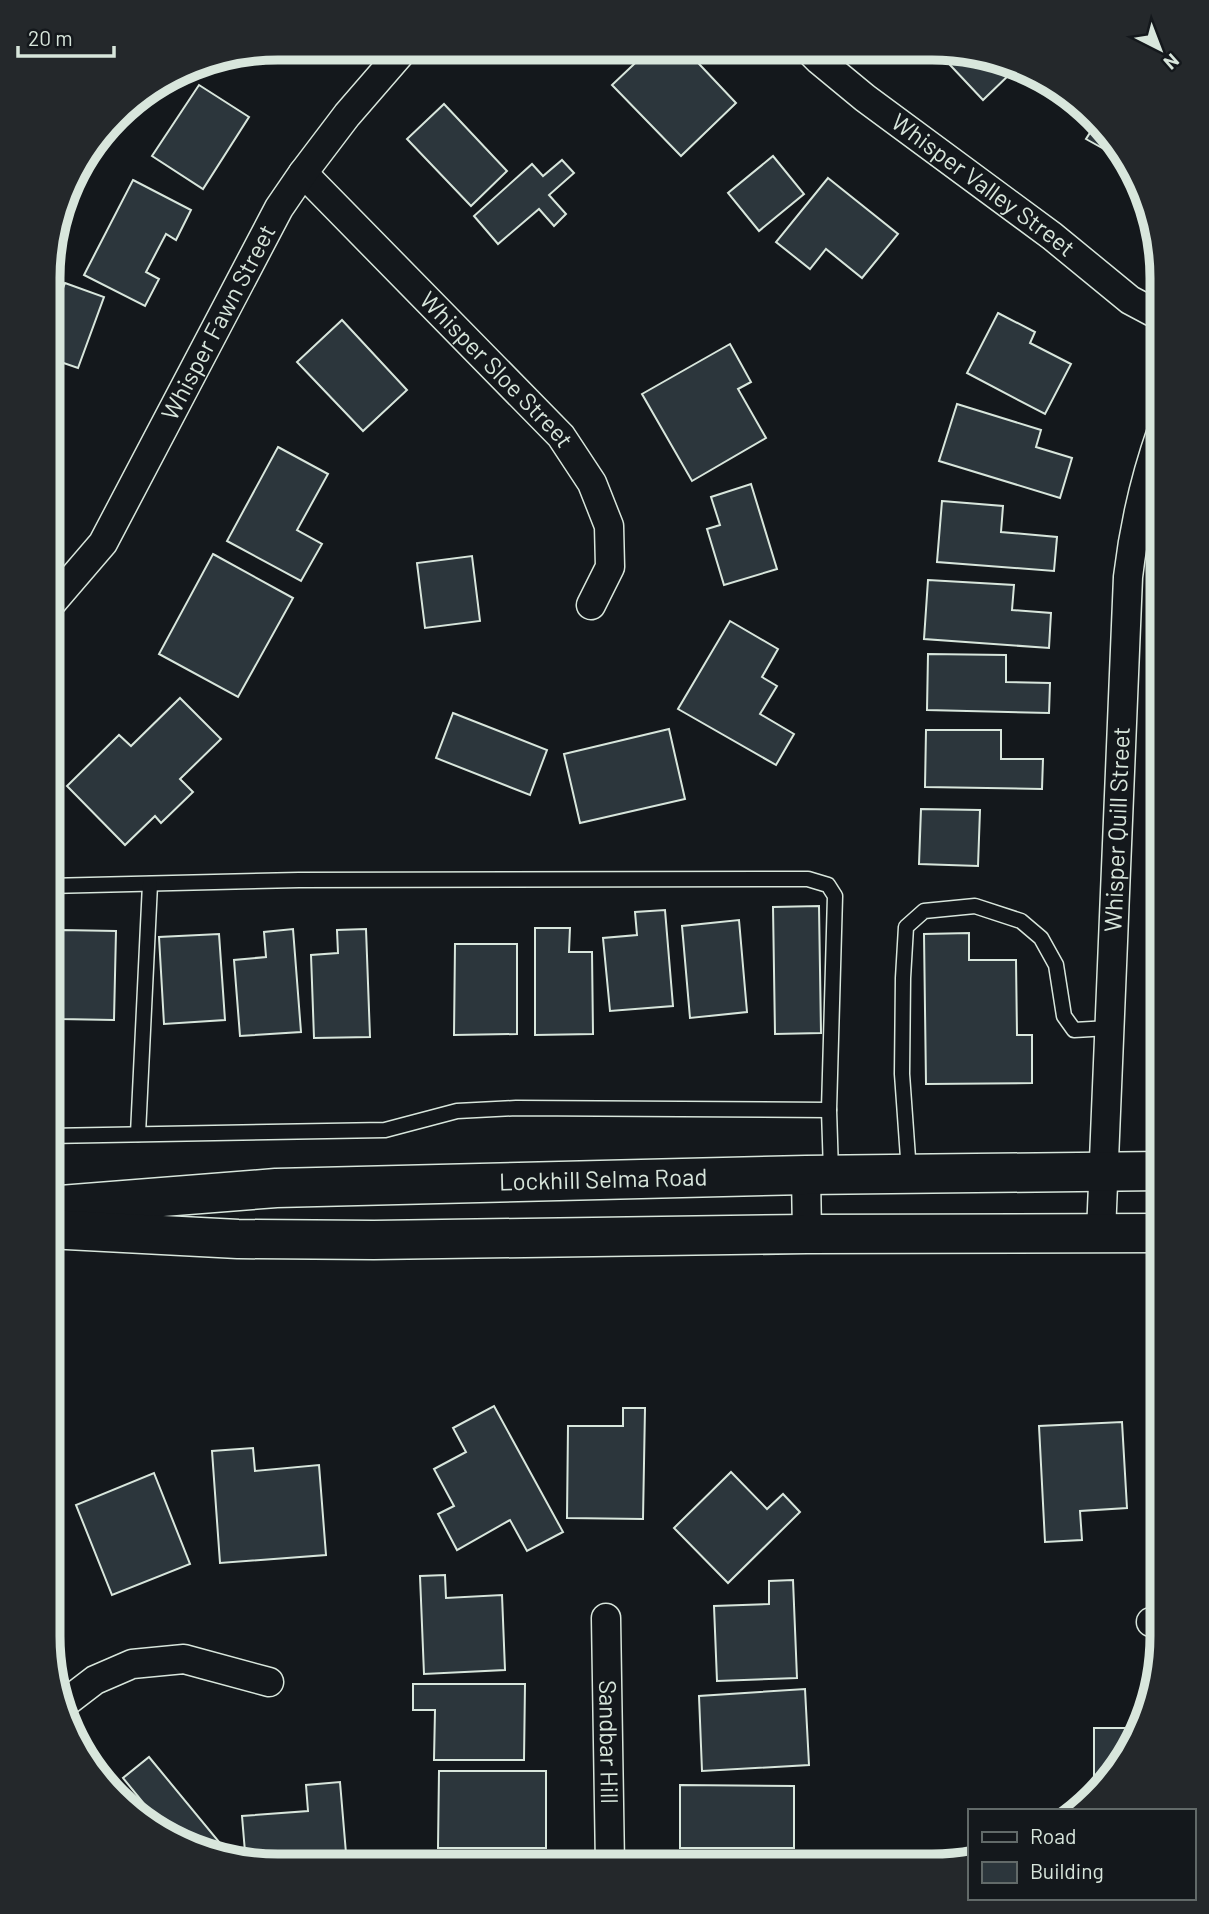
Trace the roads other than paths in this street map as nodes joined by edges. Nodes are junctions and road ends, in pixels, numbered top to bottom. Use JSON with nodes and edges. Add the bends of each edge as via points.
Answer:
{"nodes":[{"id":1,"x":818,"y":59,"type":"edge"},
{"id":2,"x":395,"y":60,"type":"edge"},
{"id":3,"x":303,"y":173,"type":"junction"},
{"id":4,"x":1150,"y":311,"type":"edge"},
{"id":5,"x":1150,"y":465,"type":"edge"},
{"id":6,"x":59,"y":594,"type":"edge"},
{"id":7,"x":591,"y":606,"type":"dead end"},
{"id":8,"x":150,"y":884,"type":"junction"},
{"id":9,"x":59,"y":886,"type":"edge"},
{"id":10,"x":1109,"y":1028,"type":"junction"},
{"id":11,"x":829,"y":1110,"type":"junction"},
{"id":12,"x":138,"y":1134,"type":"junction"},
{"id":13,"x":59,"y":1136,"type":"edge"},
{"id":14,"x":1103,"y":1171,"type":"junction"},
{"id":15,"x":1149,"y":1171,"type":"edge"},
{"id":16,"x":909,"y":1173,"type":"junction"},
{"id":17,"x":818,"y":1175,"type":"junction"},
{"id":18,"x":59,"y":1205,"type":"edge"},
{"id":19,"x":59,"y":1230,"type":"edge"},
{"id":20,"x":1101,"y":1233,"type":"junction"},
{"id":21,"x":1149,"y":1233,"type":"edge"},
{"id":22,"x":807,"y":1234,"type":"junction"},
{"id":23,"x":606,"y":1618,"type":"dead end"},
{"id":24,"x":269,"y":1682,"type":"dead end"},
{"id":25,"x":69,"y":1700,"type":"edge"},
{"id":26,"x":610,"y":1854,"type":"edge"}],
"edges":[{"from":1,"to":4,"type":"street","name":"Whisper Valley Street","via":[[1130,300]]},
{"from":2,"to":3,"type":"street","name":"Whisper Fawn Street"},
{"from":3,"to":6,"type":"street","name":"Whisper Fawn Street","via":[[279,208],[103,543]]},
{"from":3,"to":7,"type":"street","name":"Whisper Sloe Street","via":[[561,436],[592,482],[609,526],[610,567]]},
{"from":5,"to":10,"type":"street","name":"Whisper Quill Street","via":[[1133,532],[1128,577]]},
{"from":8,"to":9,"type":"lane"},
{"from":8,"to":11,"type":"lane","via":[[808,879],[828,885],[835,896]]},
{"from":8,"to":12,"type":"lane"},
{"from":10,"to":14,"type":"street","name":"Whisper Quill Street"},
{"from":10,"to":16,"type":"lane","via":[[1074,1030],[1064,1016],[1056,965],[1041,938],[1021,921],[975,906],[924,911],[906,928],[903,978],[902,1074]]},
{"from":11,"to":12,"type":"lane","via":[[516,1108],[457,1111],[385,1130]]},
{"from":11,"to":17,"type":"lane"},
{"from":12,"to":13,"type":"lane"},
{"from":14,"to":15,"type":"main road","name":"Lockhill Selma Road"},
{"from":14,"to":16,"type":"main road","name":"Lockhill Selma Road"},
{"from":14,"to":20,"type":"street","name":"Whisper Quill Street"},
{"from":16,"to":17,"type":"main road","name":"Lockhill Selma Road"},
{"from":17,"to":18,"type":"main road","name":"Lockhill Selma Road","via":[[276,1188]]},
{"from":17,"to":22,"type":"street"},
{"from":19,"to":22,"type":"main road","via":[[374,1240]]},
{"from":20,"to":21,"type":"main road"},
{"from":20,"to":22,"type":"main road"},
{"from":23,"to":26,"type":"street","name":"Sandbar Hill"},
{"from":24,"to":25,"type":"street","via":[[184,1659],[132,1664],[95,1680]]}]}
